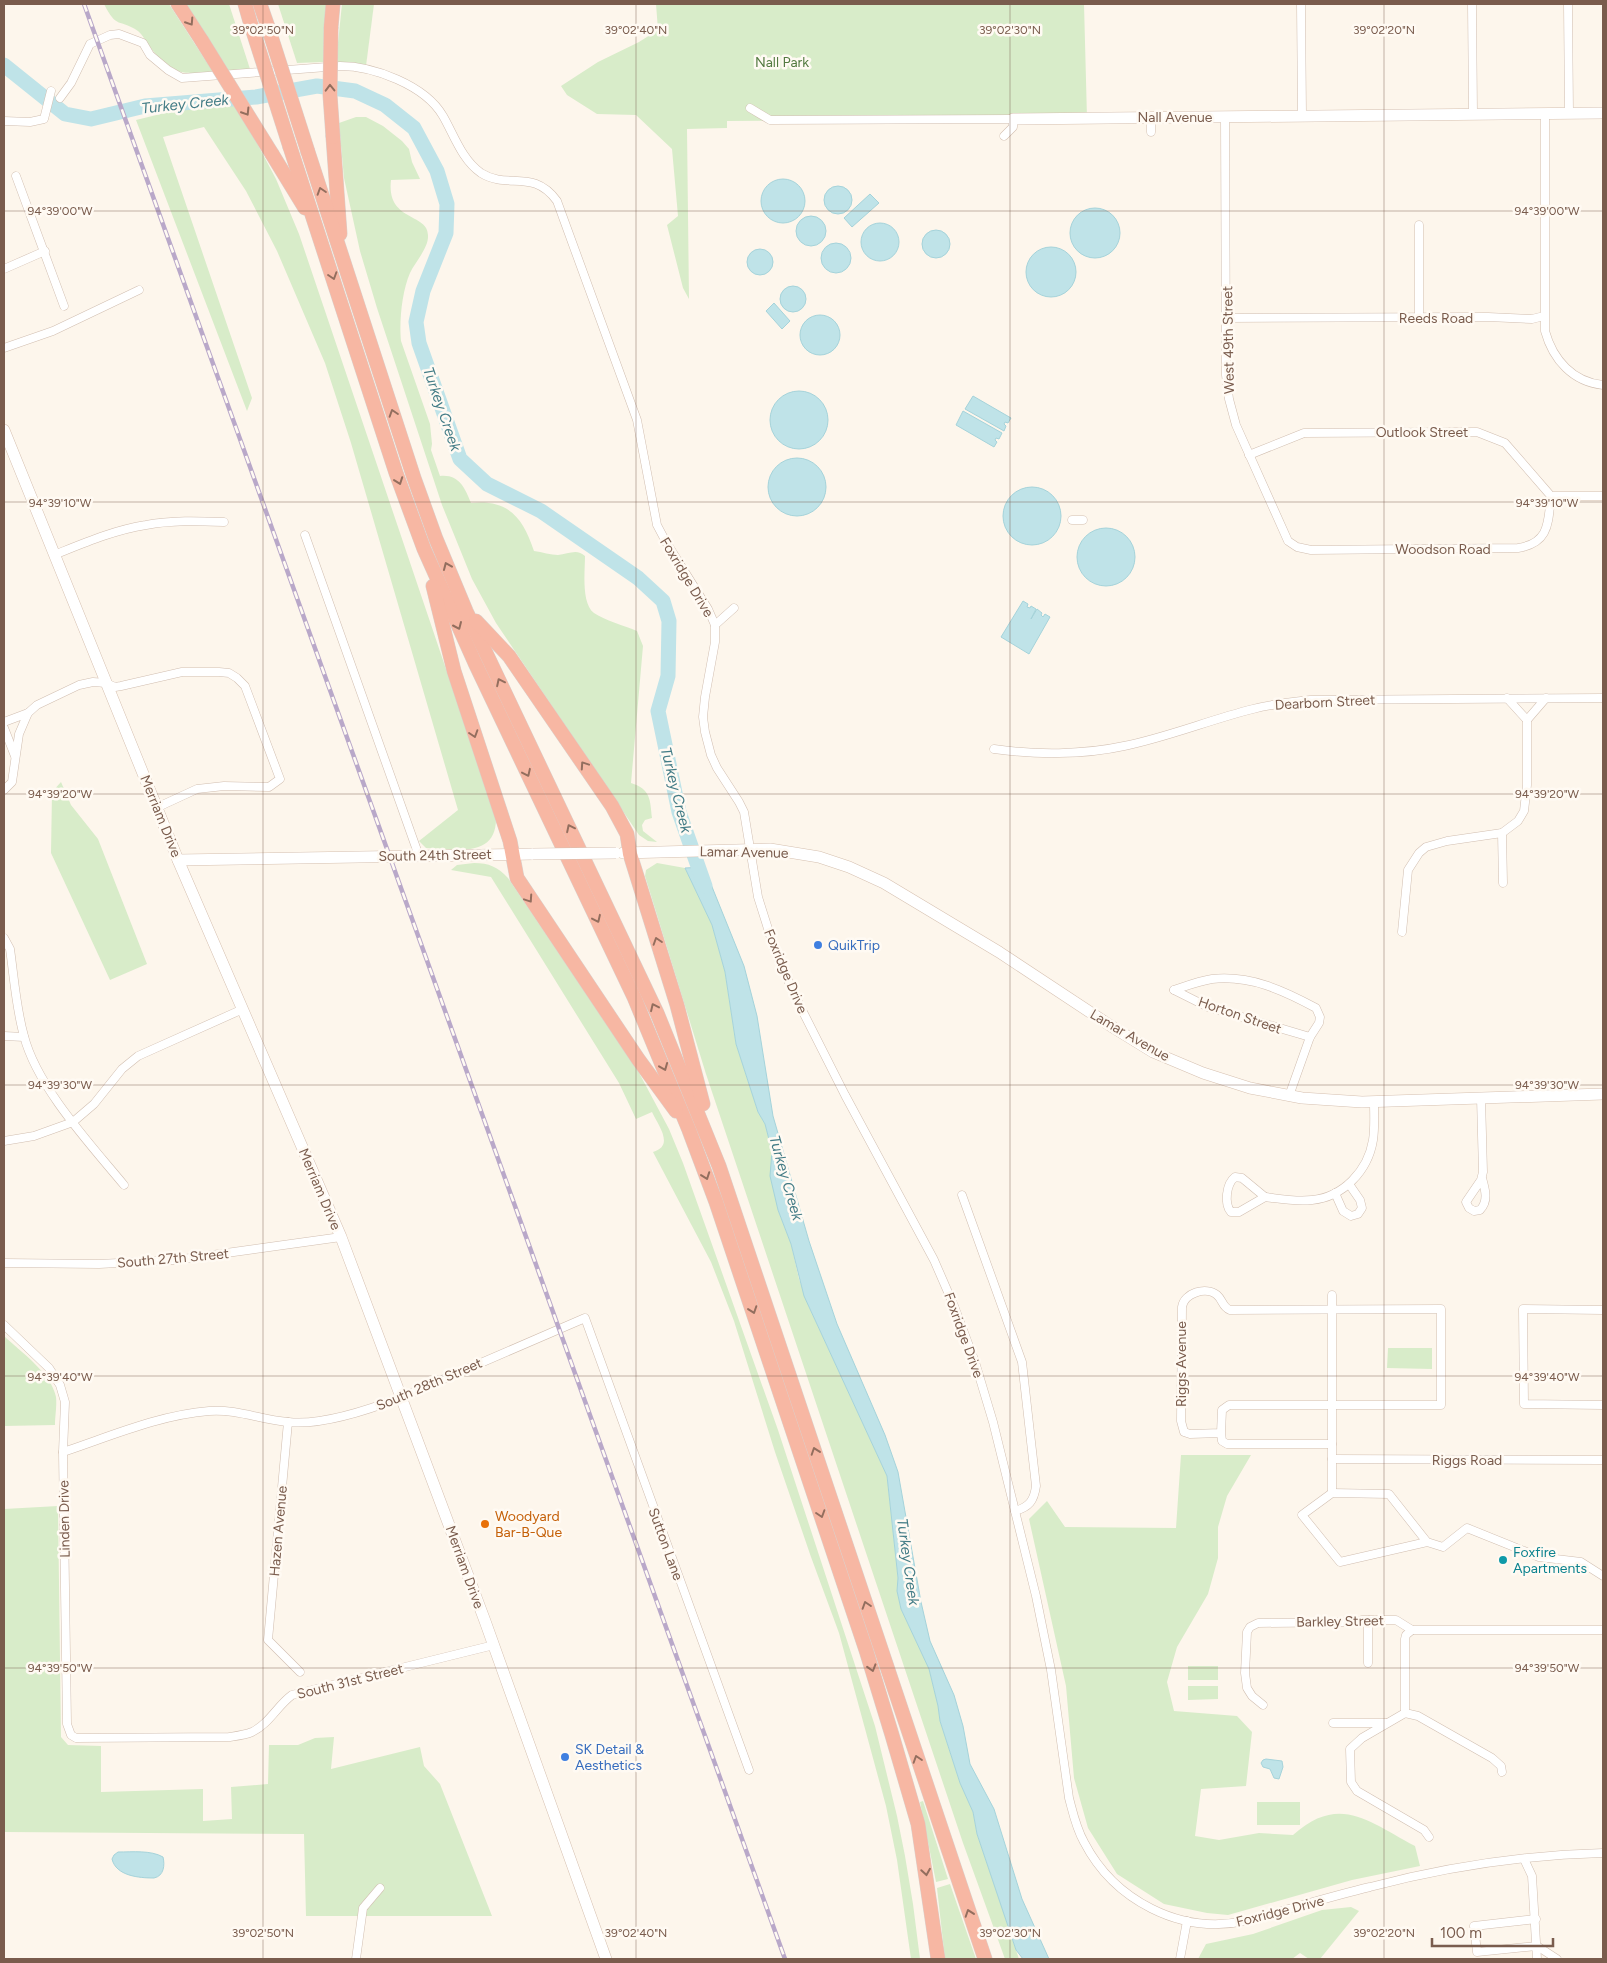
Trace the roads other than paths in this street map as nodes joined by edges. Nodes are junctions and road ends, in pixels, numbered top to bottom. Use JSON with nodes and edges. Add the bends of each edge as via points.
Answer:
{"nodes":[{"id":1,"x":178,"y":4,"type":"edge"},
{"id":2,"x":245,"y":4,"type":"edge"},
{"id":3,"x":260,"y":4,"type":"edge"},
{"id":4,"x":333,"y":4,"type":"edge"},
{"id":5,"x":1301,"y":4,"type":"edge"},
{"id":6,"x":1472,"y":4,"type":"edge"},
{"id":7,"x":1568,"y":4,"type":"edge"},
{"id":8,"x":51,"y":91,"type":"dead end"},
{"id":9,"x":60,"y":98,"type":"dead end"},
{"id":10,"x":750,"y":108,"type":"dead end"},
{"id":11,"x":1603,"y":113,"type":"edge"},
{"id":12,"x":1473,"y":114,"type":"junction"},
{"id":13,"x":1546,"y":114,"type":"junction"},
{"id":14,"x":1569,"y":114,"type":"junction"},
{"id":15,"x":1302,"y":116,"type":"junction"},
{"id":16,"x":1151,"y":117,"type":"junction"},
{"id":17,"x":1225,"y":117,"type":"junction"},
{"id":18,"x":1013,"y":119,"type":"junction"},
{"id":19,"x":4,"y":121,"type":"edge"},
{"id":20,"x":1151,"y":132,"type":"dead end"},
{"id":21,"x":1004,"y":136,"type":"dead end"},
{"id":22,"x":16,"y":176,"type":"dead end"},
{"id":23,"x":1419,"y":225,"type":"dead end"},
{"id":24,"x":318,"y":230,"type":"junction"},
{"id":25,"x":45,"y":251,"type":"junction"},
{"id":26,"x":341,"y":254,"type":"junction"},
{"id":27,"x":4,"y":269,"type":"edge"},
{"id":28,"x":139,"y":290,"type":"dead end"},
{"id":29,"x":64,"y":306,"type":"dead end"},
{"id":30,"x":1544,"y":316,"type":"junction"},
{"id":31,"x":1226,"y":318,"type":"junction"},
{"id":32,"x":1420,"y":318,"type":"junction"},
{"id":33,"x":4,"y":348,"type":"edge"},
{"id":34,"x":1603,"y":385,"type":"edge"},
{"id":35,"x":4,"y":430,"type":"edge"},
{"id":36,"x":1249,"y":455,"type":"junction"},
{"id":37,"x":1551,"y":496,"type":"junction"},
{"id":38,"x":1603,"y":496,"type":"edge"},
{"id":39,"x":1072,"y":520,"type":"dead end"},
{"id":40,"x":1083,"y":520,"type":"dead end"},
{"id":41,"x":224,"y":522,"type":"dead end"},
{"id":42,"x":305,"y":535,"type":"dead end"},
{"id":43,"x":1297,"y":547,"type":"joint"},
{"id":44,"x":424,"y":549,"type":"junction"},
{"id":45,"x":54,"y":555,"type":"junction"},
{"id":46,"x":734,"y":608,"type":"dead end"},
{"id":47,"x":466,"y":610,"type":"junction"},
{"id":48,"x":715,"y":625,"type":"junction"},
{"id":49,"x":106,"y":683,"type":"junction"},
{"id":50,"x":1507,"y":698,"type":"junction"},
{"id":51,"x":1546,"y":698,"type":"junction"},
{"id":52,"x":1603,"y":698,"type":"edge"},
{"id":53,"x":28,"y":713,"type":"junction"},
{"id":54,"x":1527,"y":720,"type":"junction"},
{"id":55,"x":4,"y":722,"type":"edge"},
{"id":56,"x":4,"y":728,"type":"edge"},
{"id":57,"x":994,"y":748,"type":"dead end"},
{"id":58,"x":15,"y":757,"type":"junction"},
{"id":59,"x":4,"y":790,"type":"edge"},
{"id":60,"x":158,"y":807,"type":"junction"},
{"id":61,"x":1502,"y":833,"type":"junction"},
{"id":62,"x":752,"y":850,"type":"junction"},
{"id":63,"x":692,"y":851,"type":"joint"},
{"id":64,"x":623,"y":853,"type":"junction"},
{"id":65,"x":512,"y":854,"type":"junction"},
{"id":66,"x":419,"y":856,"type":"junction"},
{"id":67,"x":178,"y":860,"type":"junction"},
{"id":68,"x":1503,"y":883,"type":"dead end"},
{"id":69,"x":1402,"y":932,"type":"dead end"},
{"id":70,"x":4,"y":938,"type":"edge"},
{"id":71,"x":243,"y":1010,"type":"junction"},
{"id":72,"x":4,"y":1036,"type":"edge"},
{"id":73,"x":24,"y":1037,"type":"junction"},
{"id":74,"x":1310,"y":1037,"type":"junction"},
{"id":75,"x":1603,"y":1094,"type":"edge"},
{"id":76,"x":1289,"y":1096,"type":"junction"},
{"id":77,"x":1482,"y":1098,"type":"junction"},
{"id":78,"x":1374,"y":1102,"type":"junction"},
{"id":79,"x":73,"y":1122,"type":"junction"},
{"id":80,"x":690,"y":1130,"type":"junction"},
{"id":81,"x":4,"y":1141,"type":"edge"},
{"id":82,"x":718,"y":1166,"type":"junction"},
{"id":83,"x":1482,"y":1178,"type":"dead end"},
{"id":84,"x":1349,"y":1184,"type":"junction"},
{"id":85,"x":124,"y":1185,"type":"dead end"},
{"id":86,"x":1335,"y":1193,"type":"junction"},
{"id":87,"x":962,"y":1194,"type":"dead end"},
{"id":88,"x":1266,"y":1198,"type":"junction"},
{"id":89,"x":341,"y":1237,"type":"junction"},
{"id":90,"x":4,"y":1263,"type":"edge"},
{"id":91,"x":1332,"y":1295,"type":"dead end"},
{"id":92,"x":1332,"y":1310,"type":"junction"},
{"id":93,"x":1603,"y":1310,"type":"edge"},
{"id":94,"x":585,"y":1318,"type":"joint"},
{"id":95,"x":4,"y":1325,"type":"edge"},
{"id":96,"x":402,"y":1398,"type":"junction"},
{"id":97,"x":1332,"y":1405,"type":"junction"},
{"id":98,"x":1603,"y":1405,"type":"edge"},
{"id":99,"x":288,"y":1422,"type":"junction"},
{"id":100,"x":1221,"y":1434,"type":"junction"},
{"id":101,"x":1332,"y":1444,"type":"junction"},
{"id":102,"x":63,"y":1452,"type":"junction"},
{"id":103,"x":1332,"y":1458,"type":"junction"},
{"id":104,"x":1603,"y":1460,"type":"edge"},
{"id":105,"x":1332,"y":1493,"type":"junction"},
{"id":106,"x":1016,"y":1511,"type":"junction"},
{"id":107,"x":1427,"y":1542,"type":"junction"},
{"id":108,"x":1603,"y":1576,"type":"edge"},
{"id":109,"x":1368,"y":1620,"type":"junction"},
{"id":110,"x":1412,"y":1630,"type":"junction"},
{"id":111,"x":1603,"y":1630,"type":"edge"},
{"id":112,"x":494,"y":1645,"type":"junction"},
{"id":113,"x":1368,"y":1664,"type":"dead end"},
{"id":114,"x":300,"y":1672,"type":"dead end"},
{"id":115,"x":1263,"y":1705,"type":"dead end"},
{"id":116,"x":1404,"y":1713,"type":"junction"},
{"id":117,"x":1388,"y":1723,"type":"junction"},
{"id":118,"x":1333,"y":1724,"type":"dead end"},
{"id":119,"x":71,"y":1735,"type":"joint"},
{"id":120,"x":749,"y":1770,"type":"dead end"},
{"id":121,"x":1502,"y":1772,"type":"dead end"},
{"id":122,"x":1429,"y":1836,"type":"dead end"},
{"id":123,"x":1603,"y":1852,"type":"edge"},
{"id":124,"x":1524,"y":1859,"type":"junction"},
{"id":125,"x":380,"y":1888,"type":"dead end"},
{"id":126,"x":1536,"y":1919,"type":"junction"},
{"id":127,"x":1188,"y":1921,"type":"junction"},
{"id":128,"x":1537,"y":1946,"type":"junction"},
{"id":129,"x":356,"y":1959,"type":"edge"},
{"id":130,"x":606,"y":1959,"type":"edge"},
{"id":131,"x":938,"y":1959,"type":"edge"},
{"id":132,"x":985,"y":1959,"type":"edge"},
{"id":133,"x":1180,"y":1959,"type":"edge"},
{"id":134,"x":1537,"y":1959,"type":"edge"},
{"id":135,"x":1557,"y":1959,"type":"edge"}],
"edges":[{"from":1,"to":24,"type":"highway","one_way":true,"bridge":true},
{"from":2,"to":24,"type":"highway","bridge":true},
{"from":26,"to":3,"type":"highway","one_way":true,"bridge":true},
{"from":26,"to":4,"type":"highway","one_way":true,"bridge":true,"via":[[330,87]]},
{"from":5,"to":15,"type":"street"},
{"from":6,"to":12,"type":"street"},
{"from":7,"to":14,"type":"street"},
{"from":8,"to":19,"type":"street","via":[[44,119]]},
{"from":9,"to":48,"type":"street","name":"Foxridge Drive","via":[[90,44],[119,34],[143,43],[156,60],[182,78],[351,66],[397,79],[416,90],[440,110],[476,169],[496,180],[531,182],[551,194],[559,206],[637,420],[658,528]]},
{"from":10,"to":18,"type":"street","name":"Nall Avenue","via":[[770,120]]},
{"from":11,"to":14,"type":"street","name":"Nall Avenue"},
{"from":12,"to":13,"type":"street","name":"Nall Avenue"},
{"from":12,"to":15,"type":"street","name":"Nall Avenue"},
{"from":13,"to":14,"type":"street","name":"Nall Avenue"},
{"from":13,"to":30,"type":"street"},
{"from":15,"to":17,"type":"street","name":"Nall Avenue"},
{"from":16,"to":17,"type":"street","name":"Nall Avenue"},
{"from":16,"to":18,"type":"street","name":"Nall Avenue"},
{"from":16,"to":20,"type":"street"},
{"from":17,"to":31,"type":"street","name":"West 49th Street"},
{"from":18,"to":21,"type":"street","via":[[1013,128]]},
{"from":22,"to":25,"type":"street"},
{"from":23,"to":32,"type":"street"},
{"from":24,"to":44,"type":"highway","one_way":true,"via":[[396,473]]},
{"from":25,"to":27,"type":"street"},
{"from":25,"to":29,"type":"street"},
{"from":47,"to":26,"type":"highway","one_way":true,"via":[[414,478]]},
{"from":28,"to":33,"type":"street","via":[[53,331]]},
{"from":30,"to":32,"type":"street","name":"Reeds Road","via":[[1524,319]]},
{"from":30,"to":34,"type":"street","via":[[1547,340],[1560,363],[1583,380]]},
{"from":31,"to":32,"type":"street","name":"Reeds Road"},
{"from":31,"to":36,"type":"street","name":"West 49th Street","via":[[1229,399]]},
{"from":35,"to":45,"type":"street","name":"Merriam Drive"},
{"from":36,"to":37,"type":"street","name":"Outlook Street","via":[[1304,433],[1477,432],[1505,443]]},
{"from":36,"to":43,"type":"street","name":"West 49th Street","via":[[1283,533]]},
{"from":37,"to":38,"type":"street"},
{"from":37,"to":43,"type":"street","name":"Woodson Road","via":[[1546,531],[1530,546],[1321,550]]},
{"from":39,"to":40,"type":"street"},
{"from":41,"to":45,"type":"street","via":[[147,524],[105,535]]},
{"from":42,"to":66,"type":"street"},
{"from":44,"to":65,"type":"highway","one_way":true,"via":[[454,671]]},
{"from":44,"to":80,"type":"highway","one_way":true,"via":[[634,997]]},
{"from":45,"to":49,"type":"street","name":"Merriam Drive"},
{"from":46,"to":48,"type":"street"},
{"from":64,"to":47,"type":"highway","one_way":true,"via":[[627,834],[612,806],[509,656]]},
{"from":82,"to":47,"type":"highway","one_way":true,"via":[[657,1013]]},
{"from":48,"to":62,"type":"street","name":"Foxridge Drive","via":[[704,710],[705,732],[711,756],[744,812]]},
{"from":49,"to":53,"type":"street","via":[[79,685],[37,705]]},
{"from":49,"to":60,"type":"street","name":"Merriam Drive"},
{"from":49,"to":60,"type":"street","via":[[115,687],[182,672],[219,672],[229,673],[245,686],[280,779],[269,787],[197,789]]},
{"from":50,"to":51,"type":"street","name":"Dearborn Street"},
{"from":50,"to":54,"type":"street"},
{"from":50,"to":57,"type":"street","name":"Dearborn Street","via":[[1278,703],[1124,746],[1049,752]]},
{"from":51,"to":52,"type":"street","name":"Dearborn Street"},
{"from":51,"to":54,"type":"street"},
{"from":53,"to":55,"type":"street"},
{"from":53,"to":58,"type":"street","via":[[19,734]]},
{"from":54,"to":61,"type":"street","via":[[1524,811],[1518,821]]},
{"from":56,"to":58,"type":"street"},
{"from":58,"to":59,"type":"street","via":[[12,782]]},
{"from":60,"to":67,"type":"street","name":"Merriam Drive"},
{"from":61,"to":68,"type":"street"},
{"from":61,"to":69,"type":"street","via":[[1447,841],[1426,847],[1419,853],[1408,870]]},
{"from":62,"to":63,"type":"street","name":"Lamar Avenue"},
{"from":62,"to":76,"type":"street","name":"Lamar Avenue","via":[[801,853],[863,872],[999,952],[1153,1052],[1231,1083]]},
{"from":62,"to":106,"type":"street","name":"Foxridge Drive","via":[[763,915],[779,961],[871,1146],[934,1260],[954,1306],[986,1400]]},
{"from":63,"to":64,"type":"street","name":"South 24th Street"},
{"from":64,"to":65,"type":"street","name":"South 24th Street","bridge":true},
{"from":82,"to":64,"type":"highway","one_way":true,"via":[[677,1004]]},
{"from":65,"to":66,"type":"street","name":"South 24th Street"},
{"from":65,"to":80,"type":"highway","one_way":true,"via":[[521,886]]},
{"from":66,"to":67,"type":"street","name":"South 24th Street"},
{"from":67,"to":71,"type":"street","name":"Merriam Drive"},
{"from":70,"to":73,"type":"street","via":[[10,948]]},
{"from":71,"to":79,"type":"street","via":[[138,1056]]},
{"from":71,"to":89,"type":"street","name":"Merriam Drive"},
{"from":72,"to":73,"type":"street"},
{"from":73,"to":79,"type":"street","via":[[50,1092]]},
{"from":74,"to":74,"type":"street","name":"Horton Street","via":[[1208,1007],[1174,990],[1224,979],[1248,980],[1283,990],[1319,1011],[1319,1023]]},
{"from":74,"to":76,"type":"street","name":"Horton Street"},
{"from":75,"to":77,"type":"street","name":"Lamar Avenue"},
{"from":76,"to":78,"type":"street","name":"Lamar Avenue"},
{"from":77,"to":78,"type":"street","name":"Lamar Avenue"},
{"from":77,"to":83,"type":"street"},
{"from":78,"to":84,"type":"street","via":[[1374,1133],[1370,1151]]},
{"from":79,"to":81,"type":"street","via":[[34,1136]]},
{"from":79,"to":85,"type":"street"},
{"from":80,"to":131,"type":"highway","one_way":true,"via":[[771,1364],[892,1735],[918,1824]]},
{"from":132,"to":82,"type":"highway","one_way":true},
{"from":84,"to":86,"type":"street"},
{"from":84,"to":86,"type":"street","via":[[1362,1204],[1358,1214],[1351,1216],[1344,1212]]},
{"from":86,"to":88,"type":"street","via":[[1310,1200]]},
{"from":87,"to":106,"type":"street","via":[[1022,1362],[1036,1486],[1030,1504]]},
{"from":88,"to":88,"type":"street","via":[[1242,1178],[1235,1177],[1229,1186],[1227,1206],[1231,1212],[1238,1213]]},
{"from":89,"to":90,"type":"street","name":"South 27th Street","via":[[176,1260],[99,1264]]},
{"from":89,"to":96,"type":"street","name":"Merriam Drive"},
{"from":91,"to":92,"type":"street"},
{"from":92,"to":97,"type":"street"},
{"from":92,"to":97,"type":"street","via":[[1441,1309],[1441,1405]]},
{"from":92,"to":100,"type":"street","name":"Riggs Avenue","via":[[1230,1310],[1218,1296],[1207,1292],[1193,1293],[1184,1299],[1182,1427],[1188,1434]]},
{"from":93,"to":98,"type":"street","via":[[1523,1309],[1524,1404]]},
{"from":94,"to":96,"type":"street","name":"South 28th Street"},
{"from":94,"to":120,"type":"street","name":"Sutton Lane"},
{"from":95,"to":102,"type":"street","name":"Linden Drive","via":[[49,1368],[60,1385],[65,1402]]},
{"from":96,"to":99,"type":"street","name":"South 28th Street","via":[[315,1422]]},
{"from":96,"to":112,"type":"street","name":"Merriam Drive"},
{"from":97,"to":100,"type":"street","via":[[1229,1405],[1222,1410]]},
{"from":97,"to":101,"type":"street"},
{"from":99,"to":102,"type":"street","name":"South 28th Street","via":[[240,1412],[174,1415]]},
{"from":99,"to":114,"type":"street","name":"Hazen Avenue","via":[[268,1640]]},
{"from":100,"to":101,"type":"street","name":"Riggs Avenue","via":[[1222,1441],[1227,1444]]},
{"from":101,"to":103,"type":"street"},
{"from":102,"to":119,"type":"street","name":"Linden Drive","via":[[67,1724]]},
{"from":103,"to":104,"type":"street","name":"Riggs Road"},
{"from":103,"to":105,"type":"street"},
{"from":105,"to":107,"type":"street","via":[[1389,1494]]},
{"from":105,"to":107,"type":"street","via":[[1302,1515],[1340,1562]]},
{"from":106,"to":127,"type":"street","name":"Foxridge Drive","via":[[1051,1670],[1069,1798],[1080,1835],[1117,1886],[1153,1910]]},
{"from":107,"to":108,"type":"street","via":[[1443,1547],[1466,1528],[1539,1557],[1581,1562]]},
{"from":109,"to":110,"type":"street","name":"Barkley Street","via":[[1396,1620]]},
{"from":109,"to":113,"type":"street"},
{"from":109,"to":115,"type":"street","name":"Barkley Street","via":[[1260,1622],[1250,1627],[1246,1635],[1246,1682],[1250,1695]]},
{"from":110,"to":111,"type":"street","name":"Barkley Street"},
{"from":110,"to":116,"type":"street","via":[[1405,1641]]},
{"from":112,"to":119,"type":"street","name":"South 31st Street","via":[[292,1694],[251,1733],[229,1737],[76,1738]]},
{"from":112,"to":130,"type":"street","name":"Merriam Drive"},
{"from":116,"to":117,"type":"street"},
{"from":116,"to":121,"type":"street","via":[[1423,1718],[1492,1758],[1501,1766]]},
{"from":117,"to":118,"type":"street"},
{"from":117,"to":122,"type":"street","via":[[1350,1749],[1352,1785]]},
{"from":123,"to":124,"type":"street","name":"Foxridge Drive"},
{"from":124,"to":126,"type":"street","via":[[1532,1876]]},
{"from":124,"to":127,"type":"street","name":"Foxridge Drive","via":[[1417,1876],[1238,1923]]},
{"from":125,"to":129,"type":"street","via":[[363,1908]]},
{"from":126,"to":128,"type":"street"},
{"from":126,"to":128,"type":"street","via":[[1474,1926],[1477,1952]]},
{"from":127,"to":133,"type":"street"},
{"from":128,"to":134,"type":"street"},
{"from":128,"to":135,"type":"street"}]}
